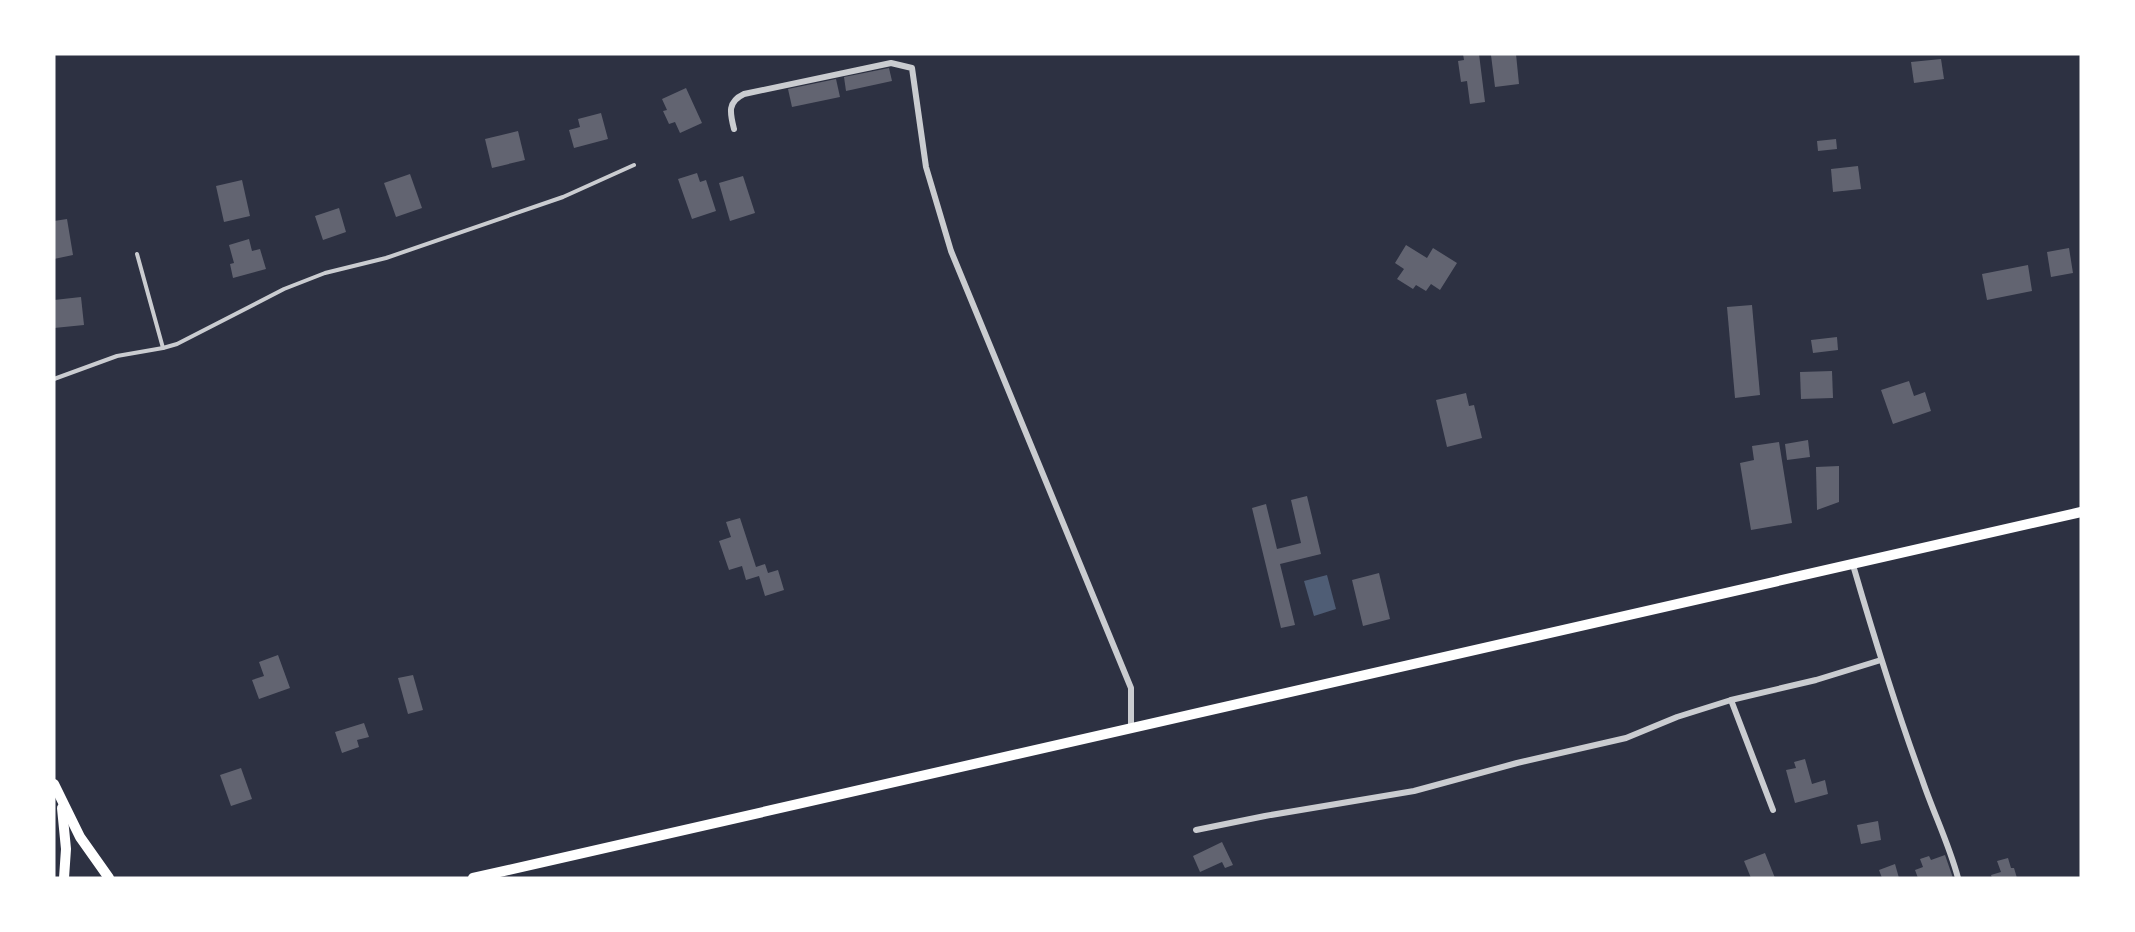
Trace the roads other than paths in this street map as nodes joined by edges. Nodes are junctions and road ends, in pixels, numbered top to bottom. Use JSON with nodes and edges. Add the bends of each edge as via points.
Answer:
{"nodes":[{"id":1,"x":734,"y":129,"type":"dead end"},
{"id":2,"x":634,"y":165,"type":"dead end"},
{"id":3,"x":137,"y":254,"type":"dead end"},
{"id":4,"x":163,"y":348,"type":"junction"},
{"id":5,"x":54,"y":379,"type":"edge"},
{"id":6,"x":2081,"y":512,"type":"edge"},
{"id":7,"x":1853,"y":565,"type":"junction"},
{"id":8,"x":1881,"y":660,"type":"junction"},
{"id":9,"x":1731,"y":700,"type":"junction"},
{"id":10,"x":1131,"y":728,"type":"junction"},
{"id":11,"x":54,"y":784,"type":"edge"},
{"id":12,"x":61,"y":802,"type":"junction"},
{"id":13,"x":1773,"y":810,"type":"dead end"},
{"id":14,"x":1196,"y":830,"type":"dead end"},
{"id":15,"x":64,"y":878,"type":"edge"},
{"id":16,"x":109,"y":878,"type":"edge"},
{"id":17,"x":473,"y":878,"type":"edge"},
{"id":18,"x":1958,"y":878,"type":"edge"}],
"edges":[{"from":1,"to":10,"type":"street","via":[[731,104],[744,94],[891,63],[912,68],[926,167],[951,251],[1131,688]]},
{"from":2,"to":4,"type":"lane","via":[[521,212],[386,258],[325,273]]},
{"from":3,"to":4,"type":"lane"},
{"from":4,"to":5,"type":"lane","via":[[117,356]]},
{"from":6,"to":7,"type":"main road"},
{"from":7,"to":8,"type":"street"},
{"from":7,"to":10,"type":"main road"},
{"from":8,"to":9,"type":"street"},
{"from":8,"to":18,"type":"street"},
{"from":9,"to":13,"type":"street"},
{"from":9,"to":14,"type":"street","via":[[1626,738],[1414,791]]},
{"from":10,"to":17,"type":"main road"},
{"from":11,"to":12,"type":"main road"},
{"from":12,"to":15,"type":"main road","via":[[66,836]]},
{"from":12,"to":16,"type":"main road"}]}
